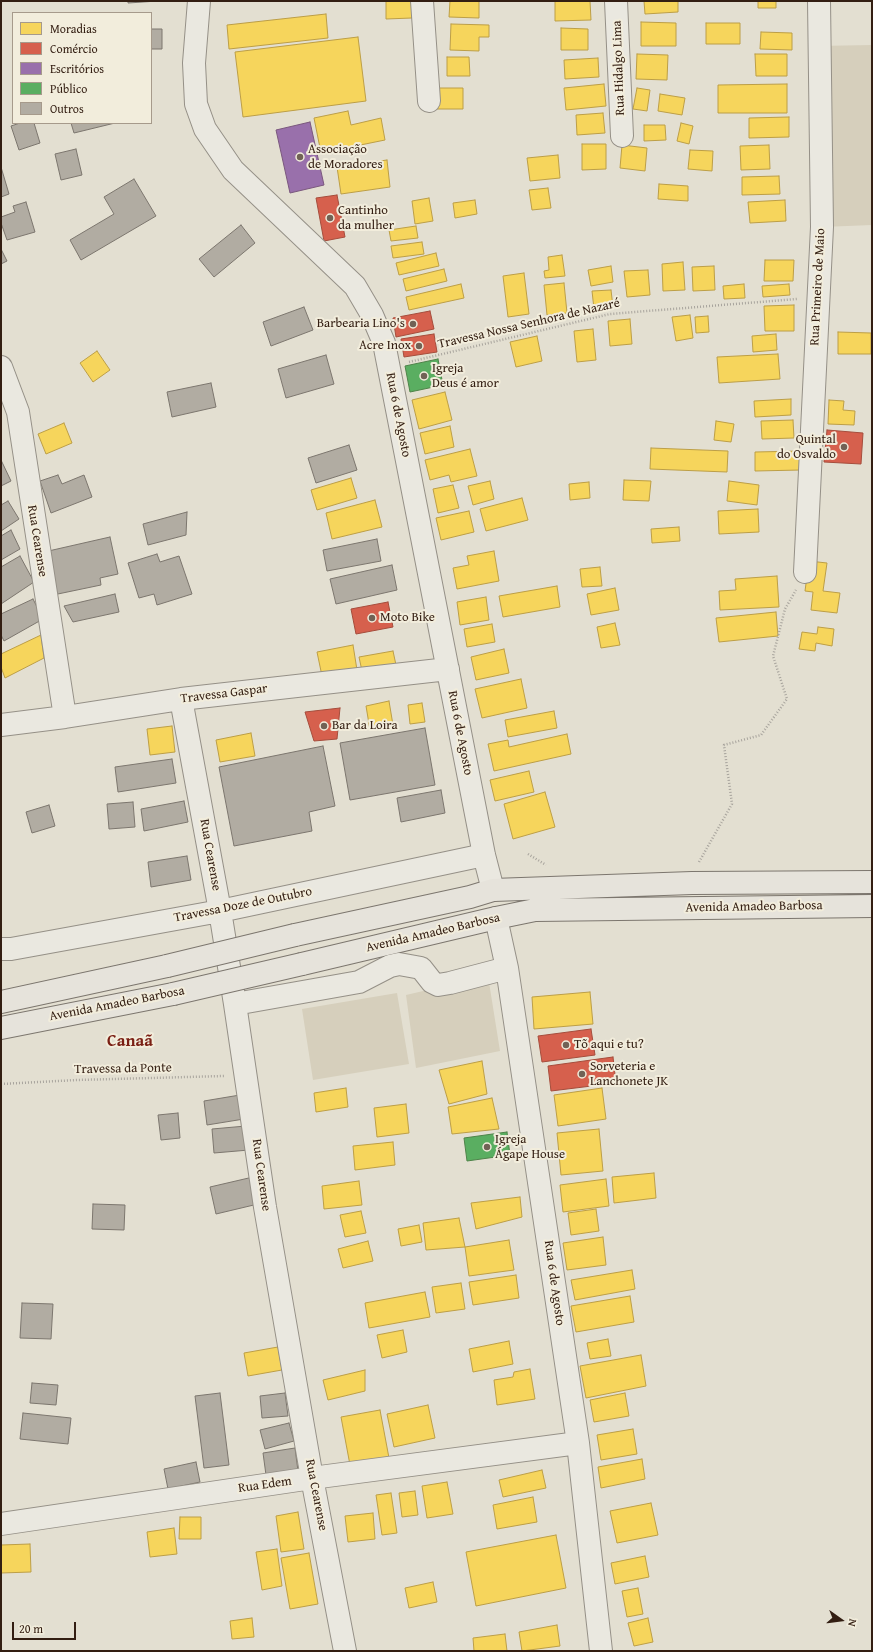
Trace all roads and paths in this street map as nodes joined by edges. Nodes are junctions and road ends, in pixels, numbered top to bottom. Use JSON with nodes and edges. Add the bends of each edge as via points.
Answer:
{"nodes":[{"id":1,"x":199,"y":1,"type":"edge"},
{"id":2,"x":422,"y":1,"type":"edge"},
{"id":3,"x":616,"y":1,"type":"edge"},
{"id":4,"x":819,"y":1,"type":"edge"},
{"id":5,"x":429,"y":101,"type":"dead end"},
{"id":6,"x":622,"y":136,"type":"dead end"},
{"id":7,"x":818,"y":298,"type":"junction"},
{"id":8,"x":1,"y":367,"type":"edge"},
{"id":9,"x":388,"y":367,"type":"junction"},
{"id":10,"x":805,"y":572,"type":"joint"},
{"id":11,"x":448,"y":669,"type":"junction"},
{"id":12,"x":181,"y":699,"type":"junction"},
{"id":13,"x":65,"y":717,"type":"junction"},
{"id":14,"x":1,"y":725,"type":"edge"},
{"id":15,"x":528,"y":854,"type":"dead end"},
{"id":16,"x":484,"y":855,"type":"junction"},
{"id":17,"x":698,"y":863,"type":"dead end"},
{"id":18,"x":551,"y":869,"type":"dead end"},
{"id":19,"x":872,"y":882,"type":"edge"},
{"id":20,"x":494,"y":890,"type":"junction"},
{"id":21,"x":872,"y":906,"type":"edge"},
{"id":22,"x":220,"y":911,"type":"junction"},
{"id":23,"x":496,"y":918,"type":"junction"},
{"id":24,"x":1,"y":949,"type":"edge"},
{"id":25,"x":507,"y":968,"type":"junction"},
{"id":26,"x":4,"y":1001,"type":"edge"},
{"id":27,"x":236,"y":1004,"type":"junction"},
{"id":28,"x":6,"y":1026,"type":"edge"},
{"id":29,"x":246,"y":1076,"type":"junction"},
{"id":30,"x":1,"y":1084,"type":"edge"},
{"id":31,"x":578,"y":1443,"type":"junction"},
{"id":32,"x":312,"y":1478,"type":"junction"},
{"id":33,"x":1,"y":1524,"type":"edge"},
{"id":34,"x":345,"y":1651,"type":"edge"},
{"id":35,"x":601,"y":1651,"type":"edge"}],
"edges":[{"from":1,"to":9,"type":"street","name":"Rua 6 de Agosto","via":[[194,63],[196,104],[205,129],[234,170],[355,286],[384,344]]},
{"from":2,"to":5,"type":"street"},
{"from":3,"to":6,"type":"street","name":"Rua Hidalgo Lima"},
{"from":4,"to":7,"type":"street","name":"Rua Primeiro de Maio","via":[[822,227]]},
{"from":7,"to":9,"type":"path","name":"Travessa Nossa Senhora de Nazaré","via":[[610,314]]},
{"from":7,"to":10,"type":"street","name":"Rua Primeiro de Maio"},
{"from":8,"to":13,"type":"street","name":"Rua Cearense","via":[[18,412]]},
{"from":9,"to":11,"type":"street","name":"Rua 6 de Agosto"},
{"from":10,"to":17,"type":"path","via":[[785,610],[773,656],[787,699],[761,735],[724,745],[732,804]]},
{"from":11,"to":12,"type":"street","name":"Travessa Gaspar"},
{"from":11,"to":16,"type":"street","name":"Rua 6 de Agosto"},
{"from":12,"to":13,"type":"street","name":"Travessa Gaspar"},
{"from":12,"to":22,"type":"street","name":"Rua Cearense"},
{"from":13,"to":14,"type":"street","name":"Travessa Gaspar"},
{"from":15,"to":18,"type":"path"},
{"from":16,"to":20,"type":"street","name":"Rua 6 de Agosto"},
{"from":16,"to":22,"type":"street","name":"Travessa Doze de Outubro"},
{"from":19,"to":20,"type":"main road","name":"Avenida Amadeo Barbosa","via":[[692,883]]},
{"from":20,"to":26,"type":"main road","name":"Avenida Amadeo Barbosa","bridge":true},
{"from":21,"to":23,"type":"main road","name":"Avenida Amadeo Barbosa","via":[[535,910]]},
{"from":22,"to":24,"type":"street","name":"Travessa Doze de Outubro"},
{"from":22,"to":27,"type":"street","name":"Rua Cearense"},
{"from":23,"to":25,"type":"street","name":"Rua 6 de Agosto"},
{"from":23,"to":28,"type":"main road","name":"Avenida Amadeo Barbosa","bridge":true,"via":[[173,994]]},
{"from":25,"to":27,"type":"street","via":[[438,985],[432,982],[421,968],[399,964],[358,982]]},
{"from":25,"to":31,"type":"street","name":"Rua 6 de Agosto"},
{"from":27,"to":29,"type":"street","name":"Rua Cearense"},
{"from":29,"to":30,"type":"path","name":"Travessa da Ponte"},
{"from":29,"to":32,"type":"street","name":"Rua Cearense","via":[[265,1207]]},
{"from":31,"to":32,"type":"street","name":"Rua Edem"},
{"from":31,"to":35,"type":"street","name":"Rua 6 de Agosto"},
{"from":32,"to":33,"type":"street","name":"Rua Edem"},
{"from":32,"to":34,"type":"street","name":"Rua Cearense"}]}
